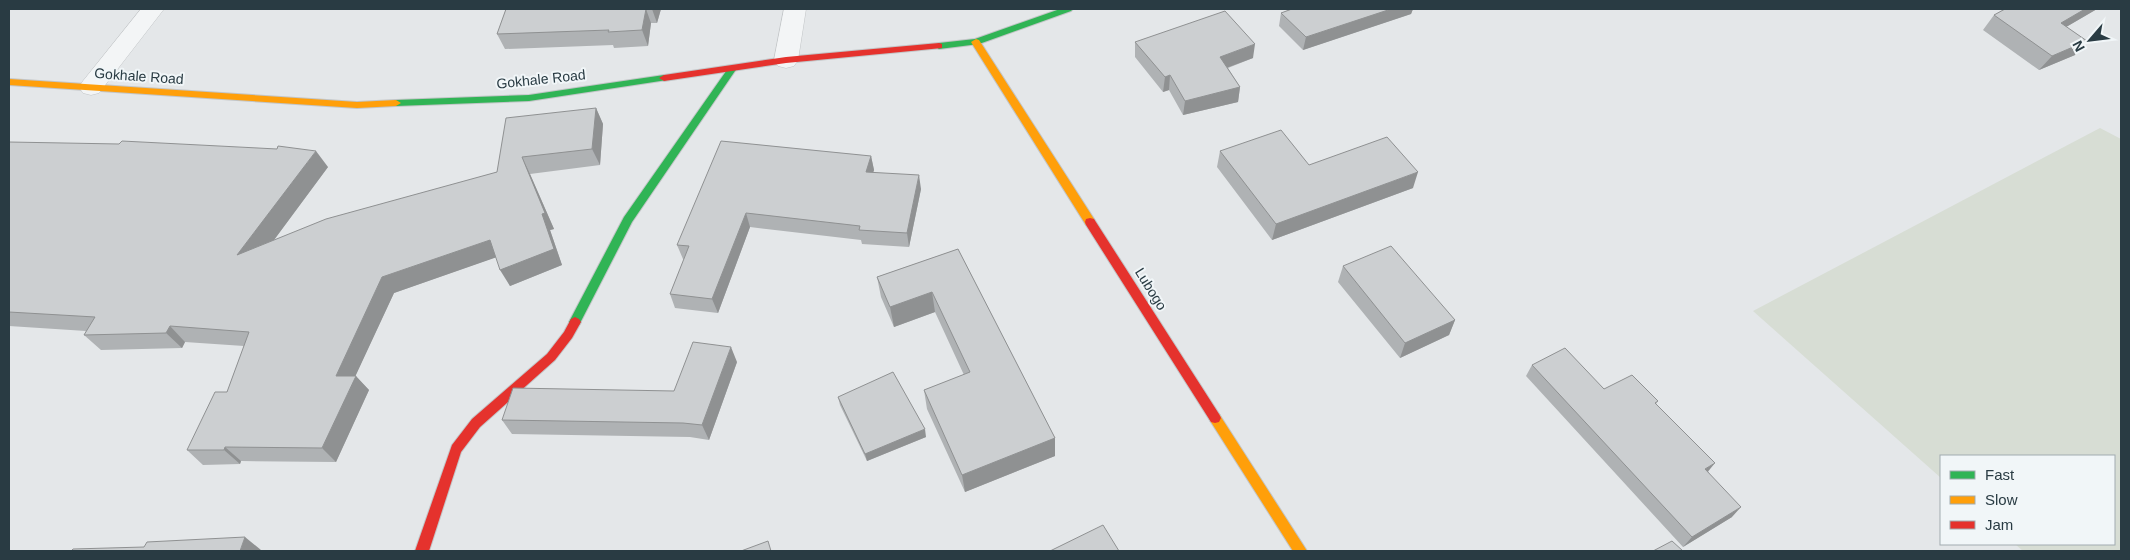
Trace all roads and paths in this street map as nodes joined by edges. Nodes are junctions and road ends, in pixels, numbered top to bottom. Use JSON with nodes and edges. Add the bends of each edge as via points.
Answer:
{"nodes":[{"id":1,"x":153,"y":9,"type":"edge"},
{"id":2,"x":795,"y":9,"type":"edge"},
{"id":3,"x":1068,"y":9,"type":"edge"},
{"id":4,"x":976,"y":42,"type":"junction"},
{"id":5,"x":786,"y":60,"type":"junction"},
{"id":6,"x":732,"y":69,"type":"junction"},
{"id":7,"x":9,"y":82,"type":"edge"},
{"id":8,"x":91,"y":87,"type":"junction"},
{"id":9,"x":422,"y":551,"type":"edge"},
{"id":10,"x":1300,"y":551,"type":"edge"}],
"edges":[{"from":1,"to":8,"type":"street"},
{"from":2,"to":5,"type":"street"},
{"from":3,"to":4,"type":"street","name":"Gokhale Road"},
{"from":4,"to":5,"type":"street","name":"Gokhale Road"},
{"from":4,"to":10,"type":"street","name":"Lubogo"},
{"from":5,"to":6,"type":"street","name":"Gokhale Road"},
{"from":6,"to":8,"type":"street","name":"Gokhale Road","via":[[529,98],[357,105]]},
{"from":6,"to":9,"type":"street","via":[[628,220],[568,335],[551,357],[476,423],[456,449]]},
{"from":7,"to":8,"type":"street","name":"Gokhale Road"}]}
